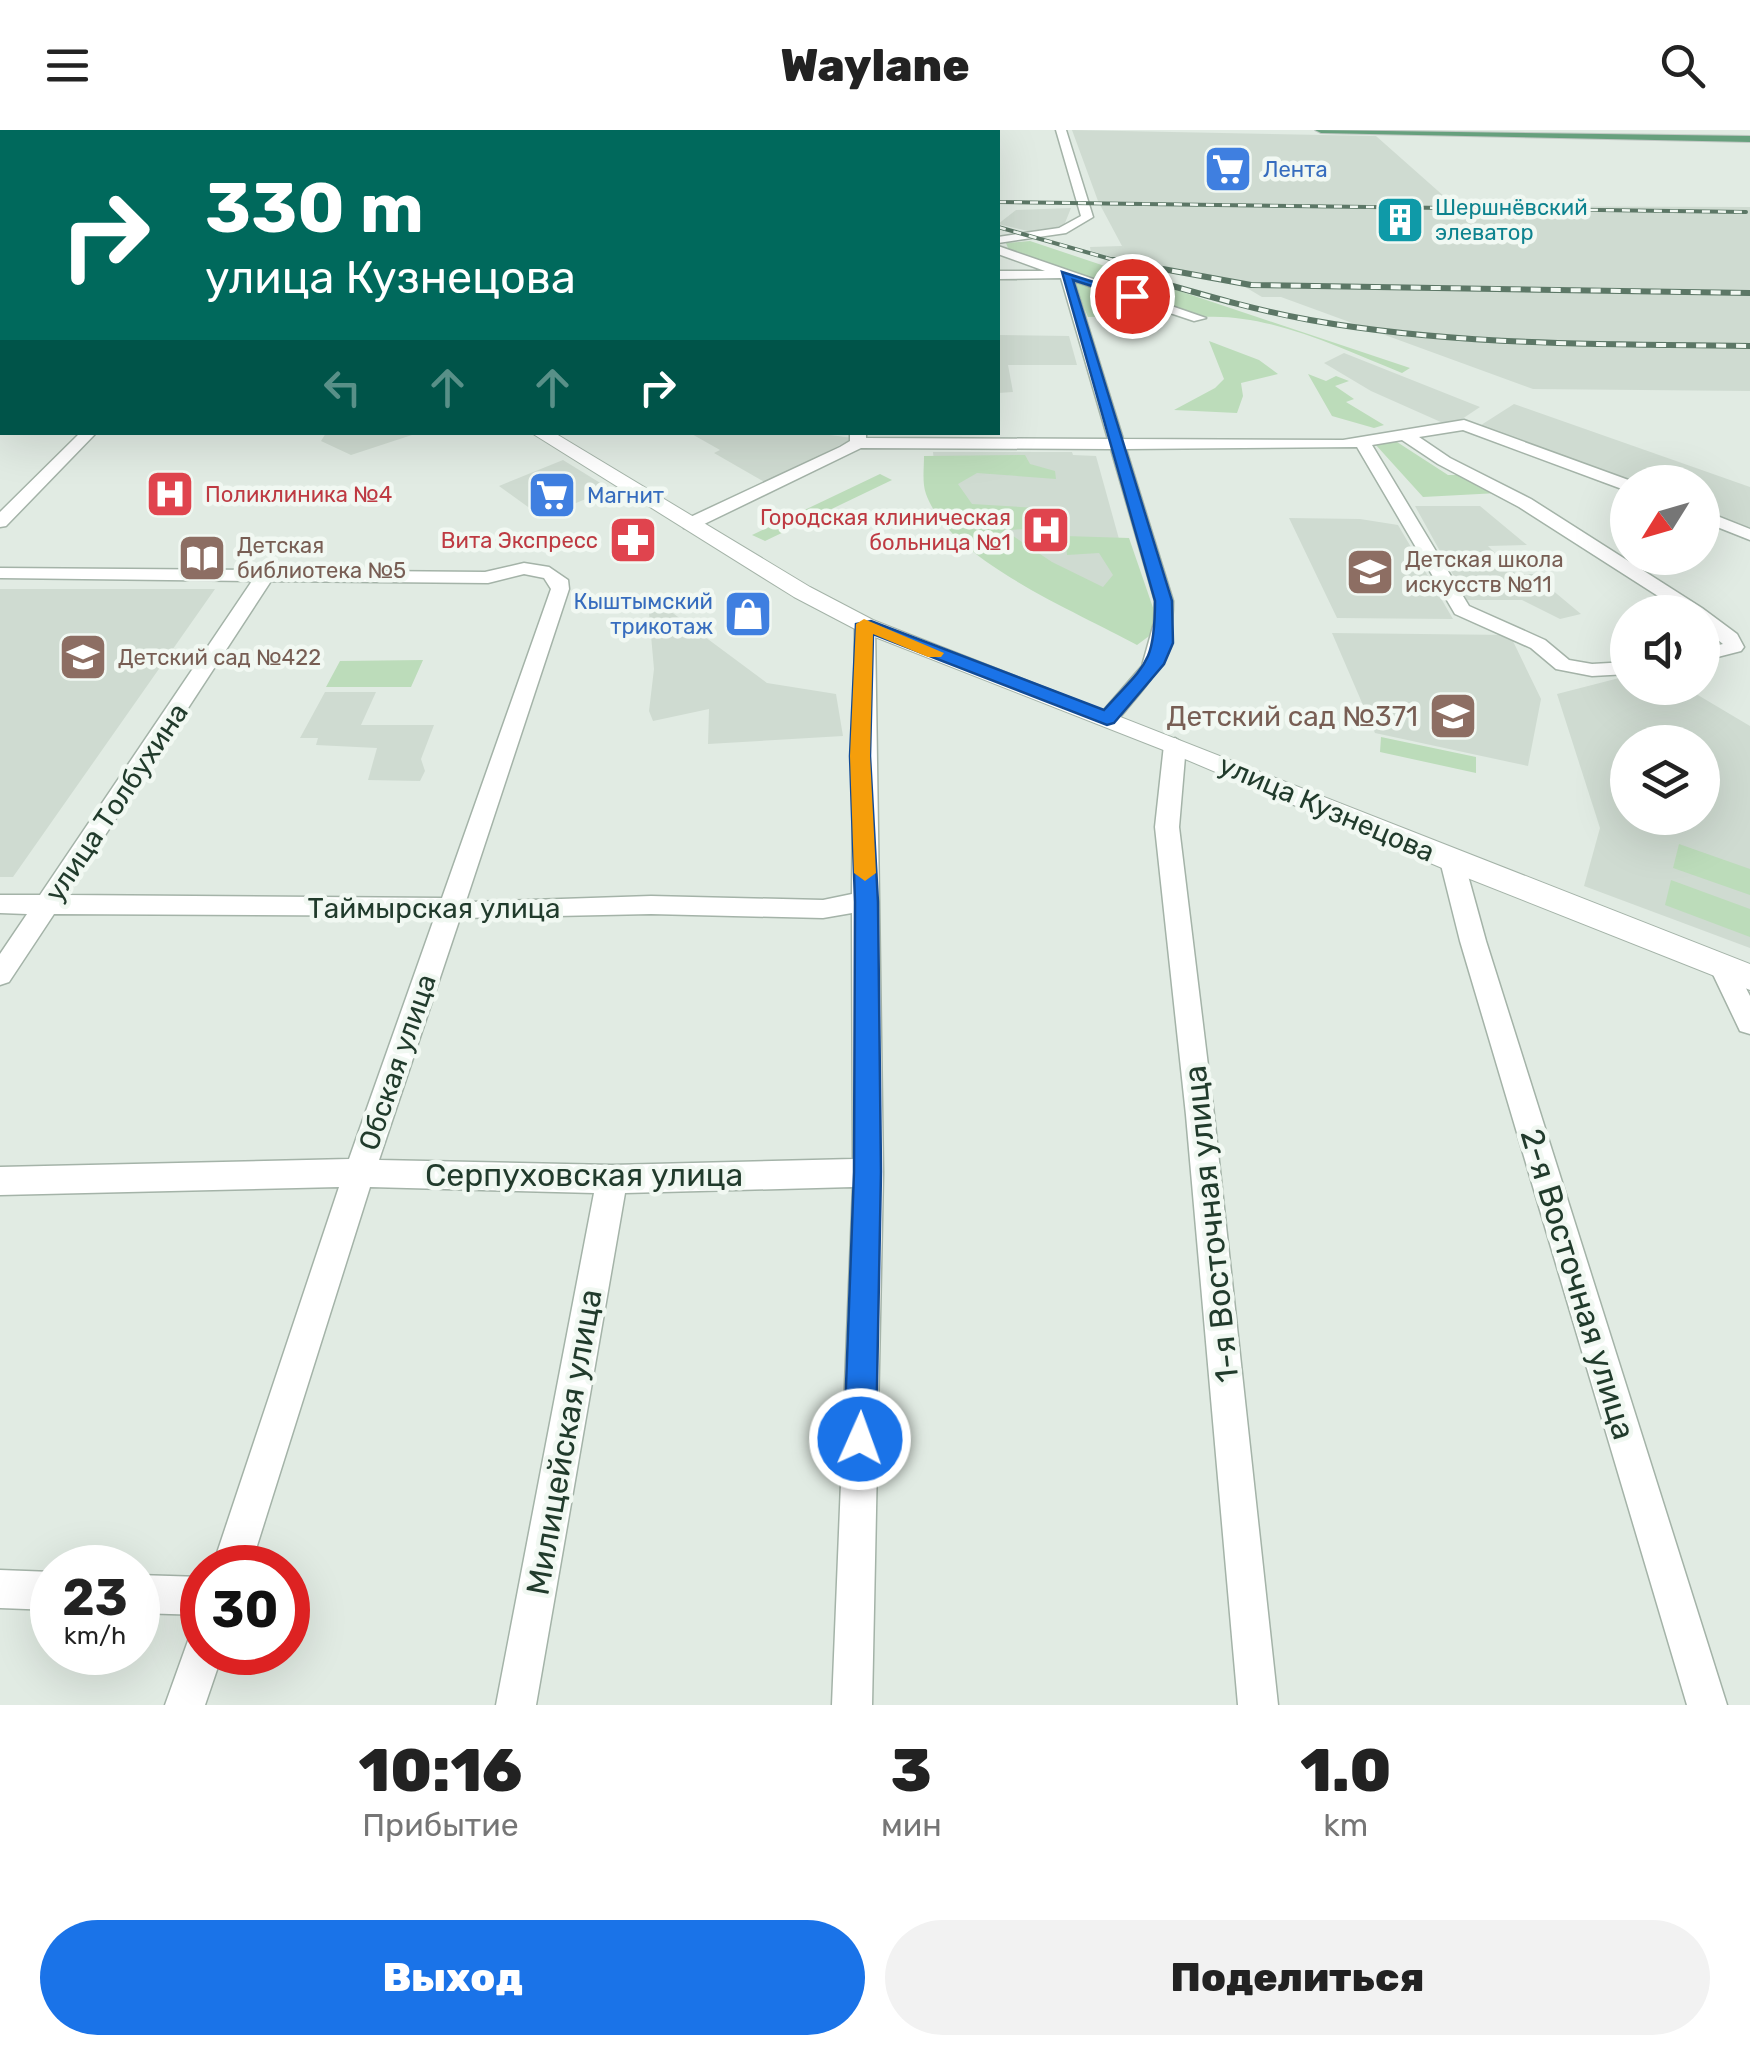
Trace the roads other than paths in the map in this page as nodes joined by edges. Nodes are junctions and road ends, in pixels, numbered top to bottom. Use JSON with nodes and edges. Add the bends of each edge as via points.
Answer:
{"nodes":[{"id":1,"x":1060,"y":130,"type":"edge"},
{"id":2,"x":1320,"y":130,"type":"edge"},
{"id":3,"x":1471,"y":130,"type":"edge"},
{"id":4,"x":1750,"y":136,"type":"edge"},
{"id":5,"x":1000,"y":240,"type":"edge"},
{"id":6,"x":1000,"y":251,"type":"edge"},
{"id":7,"x":1066,"y":274,"type":"junction"},
{"id":8,"x":1000,"y":275,"type":"edge"},
{"id":9,"x":1198,"y":318,"type":"dead end"},
{"id":10,"x":1404,"y":434,"type":"junction"},
{"id":11,"x":87,"y":435,"type":"edge"},
{"id":12,"x":543,"y":435,"type":"edge"},
{"id":13,"x":858,"y":438,"type":"edge"},
{"id":14,"x":1362,"y":442,"type":"junction"},
{"id":15,"x":1118,"y":444,"type":"junction"},
{"id":16,"x":1610,"y":479,"type":"edge"},
{"id":17,"x":0,"y":522,"type":"edge"},
{"id":18,"x":1720,"y":522,"type":"edge"},
{"id":19,"x":690,"y":524,"type":"junction"},
{"id":20,"x":1750,"y":535,"type":"edge"},
{"id":21,"x":0,"y":573,"type":"edge"},
{"id":22,"x":263,"y":578,"type":"junction"},
{"id":23,"x":1668,"y":595,"type":"edge"},
{"id":24,"x":864,"y":624,"type":"junction"},
{"id":25,"x":1720,"y":631,"type":"edge"},
{"id":26,"x":1720,"y":650,"type":"edge"},
{"id":27,"x":1610,"y":669,"type":"edge"},
{"id":28,"x":1107,"y":718,"type":"junction"},
{"id":29,"x":1176,"y":744,"type":"junction"},
{"id":30,"x":1452,"y":861,"type":"junction"},
{"id":31,"x":866,"y":902,"type":"junction"},
{"id":32,"x":0,"y":904,"type":"edge"},
{"id":33,"x":48,"y":904,"type":"junction"},
{"id":34,"x":450,"y":907,"type":"junction"},
{"id":35,"x":1722,"y":966,"type":"junction"},
{"id":36,"x":0,"y":975,"type":"edge"},
{"id":37,"x":1750,"y":977,"type":"edge"},
{"id":38,"x":1750,"y":1024,"type":"edge"},
{"id":39,"x":868,"y":1172,"type":"junction"},
{"id":40,"x":359,"y":1173,"type":"junction"},
{"id":41,"x":0,"y":1180,"type":"edge"},
{"id":42,"x":612,"y":1180,"type":"junction"},
{"id":43,"x":239,"y":1545,"type":"edge"},
{"id":44,"x":0,"y":1589,"type":"edge"},
{"id":45,"x":30,"y":1590,"type":"edge"},
{"id":46,"x":195,"y":1675,"type":"edge"},
{"id":47,"x":184,"y":1705,"type":"edge"},
{"id":48,"x":516,"y":1705,"type":"edge"},
{"id":49,"x":852,"y":1705,"type":"edge"},
{"id":50,"x":1258,"y":1705,"type":"edge"},
{"id":51,"x":1707,"y":1705,"type":"edge"}],
"edges":[{"from":1,"to":5,"type":"street","via":[[1087,216],[1062,231]]},
{"from":2,"to":4,"type":"main road"},
{"from":3,"to":4,"type":"main road"},
{"from":6,"to":7,"type":"street"},
{"from":7,"to":8,"type":"street"},
{"from":7,"to":9,"type":"street"},
{"from":7,"to":15,"type":"street"},
{"from":10,"to":14,"type":"street"},
{"from":10,"to":16,"type":"street","via":[[1464,425]]},
{"from":10,"to":23,"type":"street"},
{"from":11,"to":17,"type":"street"},
{"from":12,"to":19,"type":"street","name":"улица Кузнецова"},
{"from":13,"to":15,"type":"street"},
{"from":13,"to":19,"type":"street"},
{"from":14,"to":15,"type":"street"},
{"from":14,"to":27,"type":"street","via":[[1462,610],[1538,644],[1564,665]]},
{"from":15,"to":28,"type":"street","via":[[1164,601],[1165,628],[1155,664]]},
{"from":18,"to":20,"type":"street"},
{"from":19,"to":24,"type":"street","name":"улица Кузнецова"},
{"from":21,"to":22,"type":"street"},
{"from":22,"to":33,"type":"street","name":"улица Толбухина"},
{"from":22,"to":34,"type":"street","name":"Обская улица","via":[[488,578],[506,568],[539,570],[560,580]]},
{"from":24,"to":28,"type":"street","name":"улица Кузнецова"},
{"from":24,"to":31,"type":"street"},
{"from":25,"to":26,"type":"street","via":[[1734,647]]},
{"from":28,"to":29,"type":"street","name":"улица Кузнецова"},
{"from":29,"to":30,"type":"street","name":"улица Кузнецова"},
{"from":29,"to":50,"type":"street","name":"1-я Восточная улица","via":[[1167,827]]},
{"from":30,"to":35,"type":"street","name":"улица Кузнецова"},
{"from":30,"to":51,"type":"street","name":"2-я Восточная улица"},
{"from":31,"to":34,"type":"street","name":"Таймырская улица","via":[[823,909]]},
{"from":31,"to":39,"type":"street"},
{"from":32,"to":33,"type":"street","name":"Таймырская улица"},
{"from":33,"to":34,"type":"street","name":"Таймырская улица"},
{"from":33,"to":36,"type":"street","name":"улица Толбухина"},
{"from":34,"to":40,"type":"street","name":"Обская улица"},
{"from":35,"to":37,"type":"street","name":"улица Кузнецова"},
{"from":35,"to":38,"type":"street"},
{"from":39,"to":42,"type":"street","name":"Серпуховская улица"},
{"from":39,"to":49,"type":"street"},
{"from":40,"to":41,"type":"street","name":"Серпуховская улица"},
{"from":40,"to":42,"type":"street","name":"Серпуховская улица"},
{"from":40,"to":43,"type":"street","name":"Обская улица"},
{"from":42,"to":48,"type":"street","name":"Милицейская улица"},
{"from":44,"to":45,"type":"street"},
{"from":46,"to":47,"type":"street"}]}
